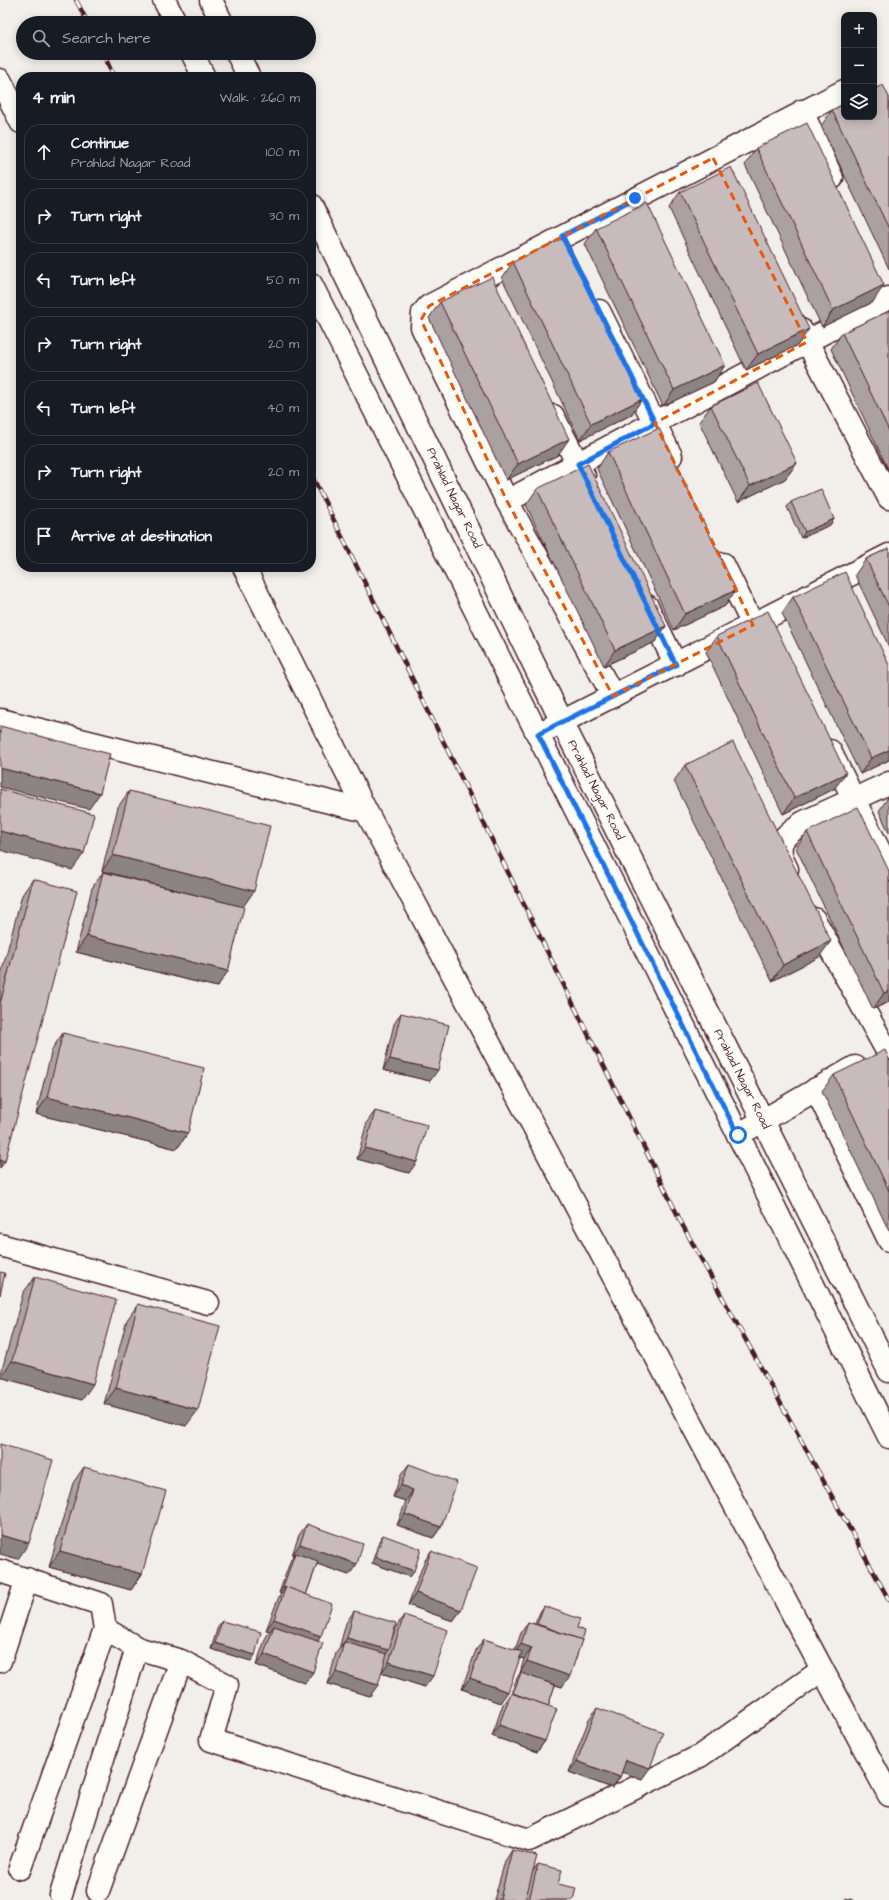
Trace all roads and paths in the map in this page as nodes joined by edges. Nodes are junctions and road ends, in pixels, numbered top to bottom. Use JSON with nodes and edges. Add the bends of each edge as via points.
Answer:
{"nodes":[{"id":1,"x":164,"y":0,"type":"edge"},
{"id":2,"x":211,"y":0,"type":"edge"},
{"id":3,"x":172,"y":16,"type":"edge"},
{"id":4,"x":219,"y":16,"type":"edge"},
{"id":5,"x":196,"y":60,"type":"edge"},
{"id":6,"x":240,"y":60,"type":"edge"},
{"id":7,"x":202,"y":72,"type":"edge"},
{"id":8,"x":246,"y":72,"type":"edge"},
{"id":9,"x":0,"y":80,"type":"edge"},
{"id":10,"x":841,"y":92,"type":"edge"},
{"id":11,"x":802,"y":111,"type":"junction"},
{"id":12,"x":16,"y":112,"type":"edge"},
{"id":13,"x":713,"y":158,"type":"junction"},
{"id":14,"x":724,"y":179,"type":"edge"},
{"id":15,"x":635,"y":198,"type":"junction"},
{"id":16,"x":841,"y":198,"type":"edge"},
{"id":17,"x":316,"y":215,"type":"edge"},
{"id":18,"x":646,"y":220,"type":"edge"},
{"id":19,"x":562,"y":236,"type":"junction"},
{"id":20,"x":573,"y":258,"type":"edge"},
{"id":21,"x":482,"y":278,"type":"junction"},
{"id":22,"x":877,"y":278,"type":"edge"},
{"id":23,"x":316,"y":294,"type":"edge"},
{"id":24,"x":591,"y":294,"type":"edge"},
{"id":25,"x":493,"y":299,"type":"edge"},
{"id":26,"x":888,"y":301,"type":"edge"},
{"id":27,"x":793,"y":314,"type":"edge"},
{"id":28,"x":807,"y":342,"type":"junction"},
{"id":29,"x":717,"y":362,"type":"edge"},
{"id":30,"x":728,"y":384,"type":"junction"},
{"id":31,"x":542,"y":395,"type":"edge"},
{"id":32,"x":655,"y":423,"type":"junction"},
{"id":33,"x":578,"y":464,"type":"junction"},
{"id":34,"x":678,"y":472,"type":"edge"},
{"id":35,"x":592,"y":493,"type":"edge"},
{"id":36,"x":889,"y":498,"type":"edge"},
{"id":37,"x":507,"y":501,"type":"junction"},
{"id":38,"x":716,"y":548,"type":"edge"},
{"id":39,"x":889,"y":555,"type":"edge"},
{"id":40,"x":246,"y":572,"type":"edge"},
{"id":41,"x":637,"y":586,"type":"edge"},
{"id":42,"x":762,"y":627,"type":"junction"},
{"id":43,"x":676,"y":665,"type":"junction"},
{"id":44,"x":613,"y":696,"type":"junction"},
{"id":45,"x":0,"y":720,"type":"edge"},
{"id":46,"x":562,"y":722,"type":"junction"},
{"id":47,"x":538,"y":734,"type":"junction"},
{"id":48,"x":821,"y":735,"type":"edge"},
{"id":49,"x":889,"y":783,"type":"edge"},
{"id":50,"x":854,"y":799,"type":"junction"},
{"id":51,"x":366,"y":811,"type":"junction"},
{"id":52,"x":889,"y":870,"type":"edge"},
{"id":53,"x":884,"y":1054,"type":"edge"},
{"id":54,"x":816,"y":1089,"type":"junction"},
{"id":55,"x":763,"y":1120,"type":"junction"},
{"id":56,"x":738,"y":1135,"type":"junction"},
{"id":57,"x":889,"y":1240,"type":"edge"},
{"id":58,"x":0,"y":1245,"type":"edge"},
{"id":59,"x":208,"y":1303,"type":"dead end"},
{"id":60,"x":889,"y":1371,"type":"edge"},
{"id":61,"x":889,"y":1437,"type":"edge"},
{"id":62,"x":0,"y":1571,"type":"edge"},
{"id":63,"x":27,"y":1579,"type":"junction"},
{"id":64,"x":106,"y":1629,"type":"junction"},
{"id":65,"x":137,"y":1648,"type":"junction"},
{"id":66,"x":0,"y":1661,"type":"edge"},
{"id":67,"x":181,"y":1661,"type":"junction"},
{"id":68,"x":822,"y":1670,"type":"junction"},
{"id":69,"x":889,"y":1796,"type":"edge"},
{"id":70,"x":20,"y":1868,"type":"dead end"},
{"id":71,"x":98,"y":1891,"type":"dead end"},
{"id":72,"x":61,"y":1895,"type":"dead end"}],
"edges":[{"from":1,"to":3,"type":"street"},
{"from":2,"to":4,"type":"street"},
{"from":5,"to":7,"type":"street"},
{"from":6,"to":8,"type":"street"},
{"from":9,"to":12,"type":"street"},
{"from":10,"to":11,"type":"street"},
{"from":11,"to":13,"type":"street"},
{"from":11,"to":16,"type":"street"},
{"from":13,"to":14,"type":"street"},
{"from":13,"to":15,"type":"street"},
{"from":15,"to":18,"type":"street"},
{"from":15,"to":19,"type":"street"},
{"from":17,"to":46,"type":"street","name":"Prahlad Nagar Road"},
{"from":19,"to":20,"type":"street"},
{"from":19,"to":21,"type":"street"},
{"from":21,"to":25,"type":"street"},
{"from":21,"to":37,"type":"street","via":[[429,306],[421,320],[422,327]]},
{"from":22,"to":26,"type":"street"},
{"from":23,"to":47,"type":"street"},
{"from":24,"to":32,"type":"street"},
{"from":26,"to":28,"type":"street"},
{"from":27,"to":28,"type":"street"},
{"from":28,"to":30,"type":"street"},
{"from":28,"to":36,"type":"street"},
{"from":29,"to":30,"type":"street"},
{"from":30,"to":32,"type":"street"},
{"from":31,"to":33,"type":"street"},
{"from":32,"to":33,"type":"street"},
{"from":32,"to":34,"type":"street"},
{"from":33,"to":35,"type":"street"},
{"from":33,"to":37,"type":"street"},
{"from":37,"to":44,"type":"street"},
{"from":38,"to":42,"type":"street"},
{"from":39,"to":42,"type":"street","via":[[850,584]]},
{"from":40,"to":51,"type":"street"},
{"from":41,"to":43,"type":"street"},
{"from":42,"to":43,"type":"street"},
{"from":43,"to":44,"type":"street"},
{"from":44,"to":46,"type":"street"},
{"from":45,"to":51,"type":"street"},
{"from":46,"to":47,"type":"street"},
{"from":46,"to":55,"type":"street","name":"Prahlad Nagar Road"},
{"from":47,"to":56,"type":"street"},
{"from":48,"to":50,"type":"street"},
{"from":49,"to":50,"type":"street"},
{"from":50,"to":52,"type":"street"},
{"from":50,"to":53,"type":"street","via":[[804,822],[785,837],[780,845],[780,854]]},
{"from":51,"to":68,"type":"street"},
{"from":53,"to":54,"type":"street"},
{"from":54,"to":55,"type":"street"},
{"from":54,"to":57,"type":"street"},
{"from":55,"to":56,"type":"street"},
{"from":55,"to":60,"type":"street","name":"Prahlad Nagar Road"},
{"from":56,"to":61,"type":"street"},
{"from":58,"to":59,"type":"street"},
{"from":62,"to":63,"type":"street"},
{"from":63,"to":64,"type":"street","via":[[101,1604]]},
{"from":63,"to":66,"type":"street"},
{"from":64,"to":65,"type":"street"},
{"from":64,"to":70,"type":"street"},
{"from":65,"to":67,"type":"street"},
{"from":65,"to":72,"type":"street"},
{"from":67,"to":68,"type":"street","via":[[227,1686],[211,1740],[529,1840],[700,1756]]},
{"from":67,"to":71,"type":"street"},
{"from":68,"to":69,"type":"street"}]}
